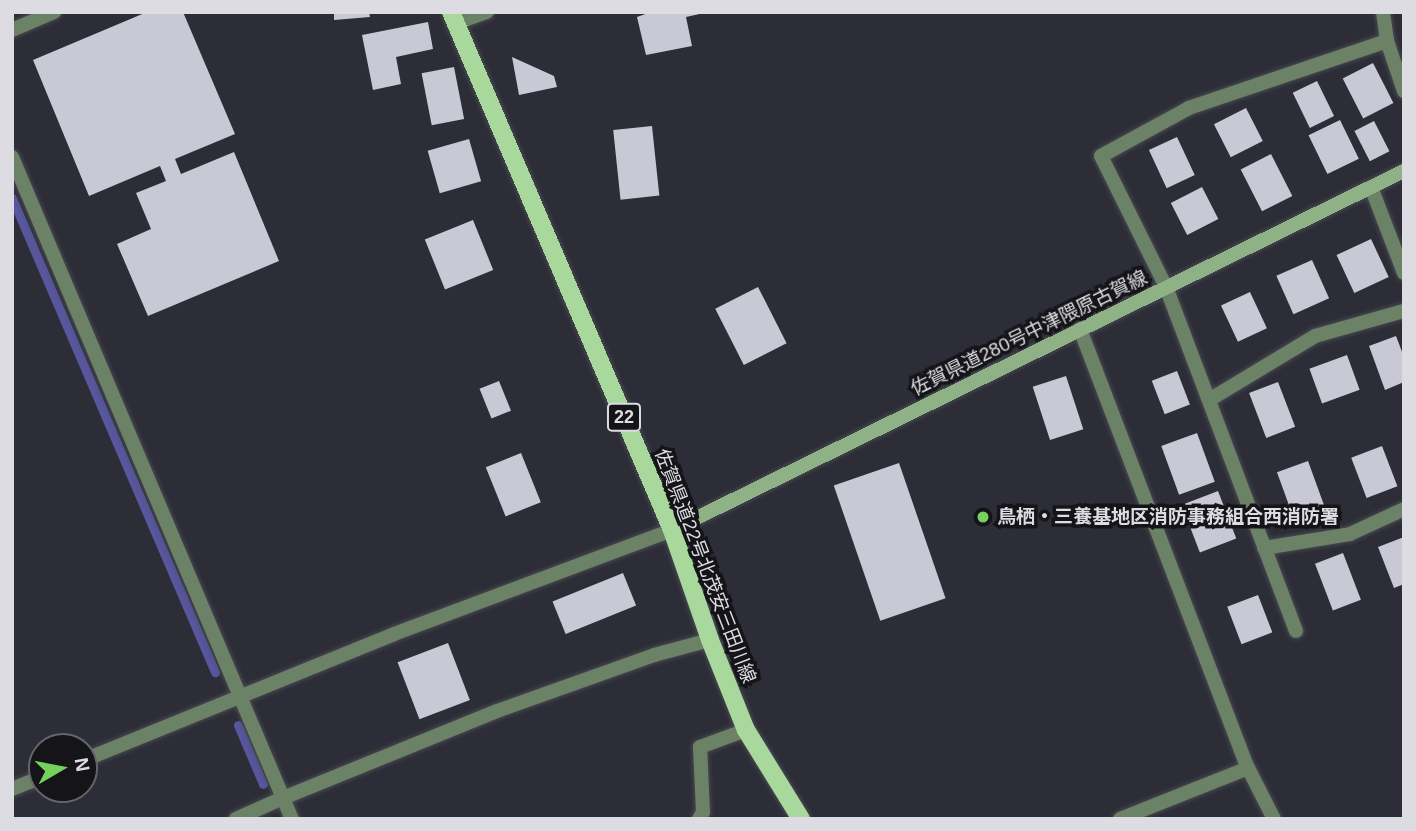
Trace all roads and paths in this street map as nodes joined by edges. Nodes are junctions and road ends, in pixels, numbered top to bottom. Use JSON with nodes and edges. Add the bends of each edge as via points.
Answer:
{"nodes":[{"id":1,"x":54,"y":12,"type":"edge"},
{"id":2,"x":487,"y":12,"type":"edge"},
{"id":3,"x":1383,"y":12,"type":"edge"},
{"id":4,"x":453,"y":18,"type":"edge"},
{"id":5,"x":12,"y":30,"type":"edge"},
{"id":6,"x":1387,"y":41,"type":"junction"},
{"id":7,"x":1404,"y":92,"type":"edge"},
{"id":8,"x":12,"y":157,"type":"edge"},
{"id":9,"x":1404,"y":172,"type":"edge"},
{"id":10,"x":1371,"y":187,"type":"junction"},
{"id":11,"x":1404,"y":273,"type":"edge"},
{"id":12,"x":1166,"y":287,"type":"junction"},
{"id":13,"x":1404,"y":312,"type":"edge"},
{"id":14,"x":1080,"y":329,"type":"junction"},
{"id":15,"x":1209,"y":400,"type":"junction"},
{"id":16,"x":1404,"y":509,"type":"edge"},
{"id":17,"x":672,"y":530,"type":"junction"},
{"id":18,"x":1264,"y":548,"type":"junction"},
{"id":19,"x":1296,"y":631,"type":"dead end"},
{"id":20,"x":710,"y":640,"type":"junction"},
{"id":21,"x":240,"y":696,"type":"junction"},
{"id":22,"x":746,"y":730,"type":"junction"},
{"id":23,"x":98,"y":754,"type":"edge"},
{"id":24,"x":1248,"y":768,"type":"junction"},
{"id":25,"x":283,"y":798,"type":"junction"},
{"id":26,"x":236,"y":819,"type":"edge"},
{"id":27,"x":292,"y":819,"type":"edge"},
{"id":28,"x":699,"y":819,"type":"edge"},
{"id":29,"x":801,"y":819,"type":"edge"},
{"id":30,"x":1120,"y":819,"type":"edge"},
{"id":31,"x":1274,"y":819,"type":"edge"}],
"edges":[{"from":1,"to":5,"type":"street"},
{"from":2,"to":4,"type":"street"},
{"from":3,"to":6,"type":"street"},
{"from":4,"to":17,"type":"main road","name":"佐賀県道22号北茂安三田川線","number":"22"},
{"from":6,"to":7,"type":"street"},
{"from":6,"to":12,"type":"street","via":[[1189,108],[1101,156]]},
{"from":8,"to":21,"type":"street"},
{"from":9,"to":10,"type":"main road","name":"佐賀県道280号中津隈原古賀線"},
{"from":10,"to":11,"type":"street"},
{"from":10,"to":12,"type":"main road","name":"佐賀県道280号中津隈原古賀線"},
{"from":12,"to":14,"type":"main road","name":"佐賀県道280号中津隈原古賀線"},
{"from":12,"to":15,"type":"street"},
{"from":13,"to":15,"type":"street","via":[[1315,336]]},
{"from":14,"to":17,"type":"main road","name":"佐賀県道280号中津隈原古賀線"},
{"from":14,"to":24,"type":"street"},
{"from":15,"to":18,"type":"street"},
{"from":16,"to":18,"type":"street","via":[[1350,534]]},
{"from":17,"to":20,"type":"main road","name":"佐賀県道22号北茂安三田川線","number":"22"},
{"from":17,"to":21,"type":"street"},
{"from":18,"to":19,"type":"street"},
{"from":20,"to":22,"type":"main road","name":"佐賀県道22号北茂安三田川線","number":"22"},
{"from":20,"to":25,"type":"street","via":[[497,711]]},
{"from":21,"to":23,"type":"street"},
{"from":21,"to":25,"type":"street"},
{"from":22,"to":28,"type":"street","via":[[700,747],[703,812]]},
{"from":22,"to":29,"type":"main road","name":"佐賀県道22号北茂安三田川線","number":"22"},
{"from":24,"to":30,"type":"street"},
{"from":24,"to":31,"type":"street"},
{"from":25,"to":26,"type":"street"},
{"from":25,"to":27,"type":"street"}]}
